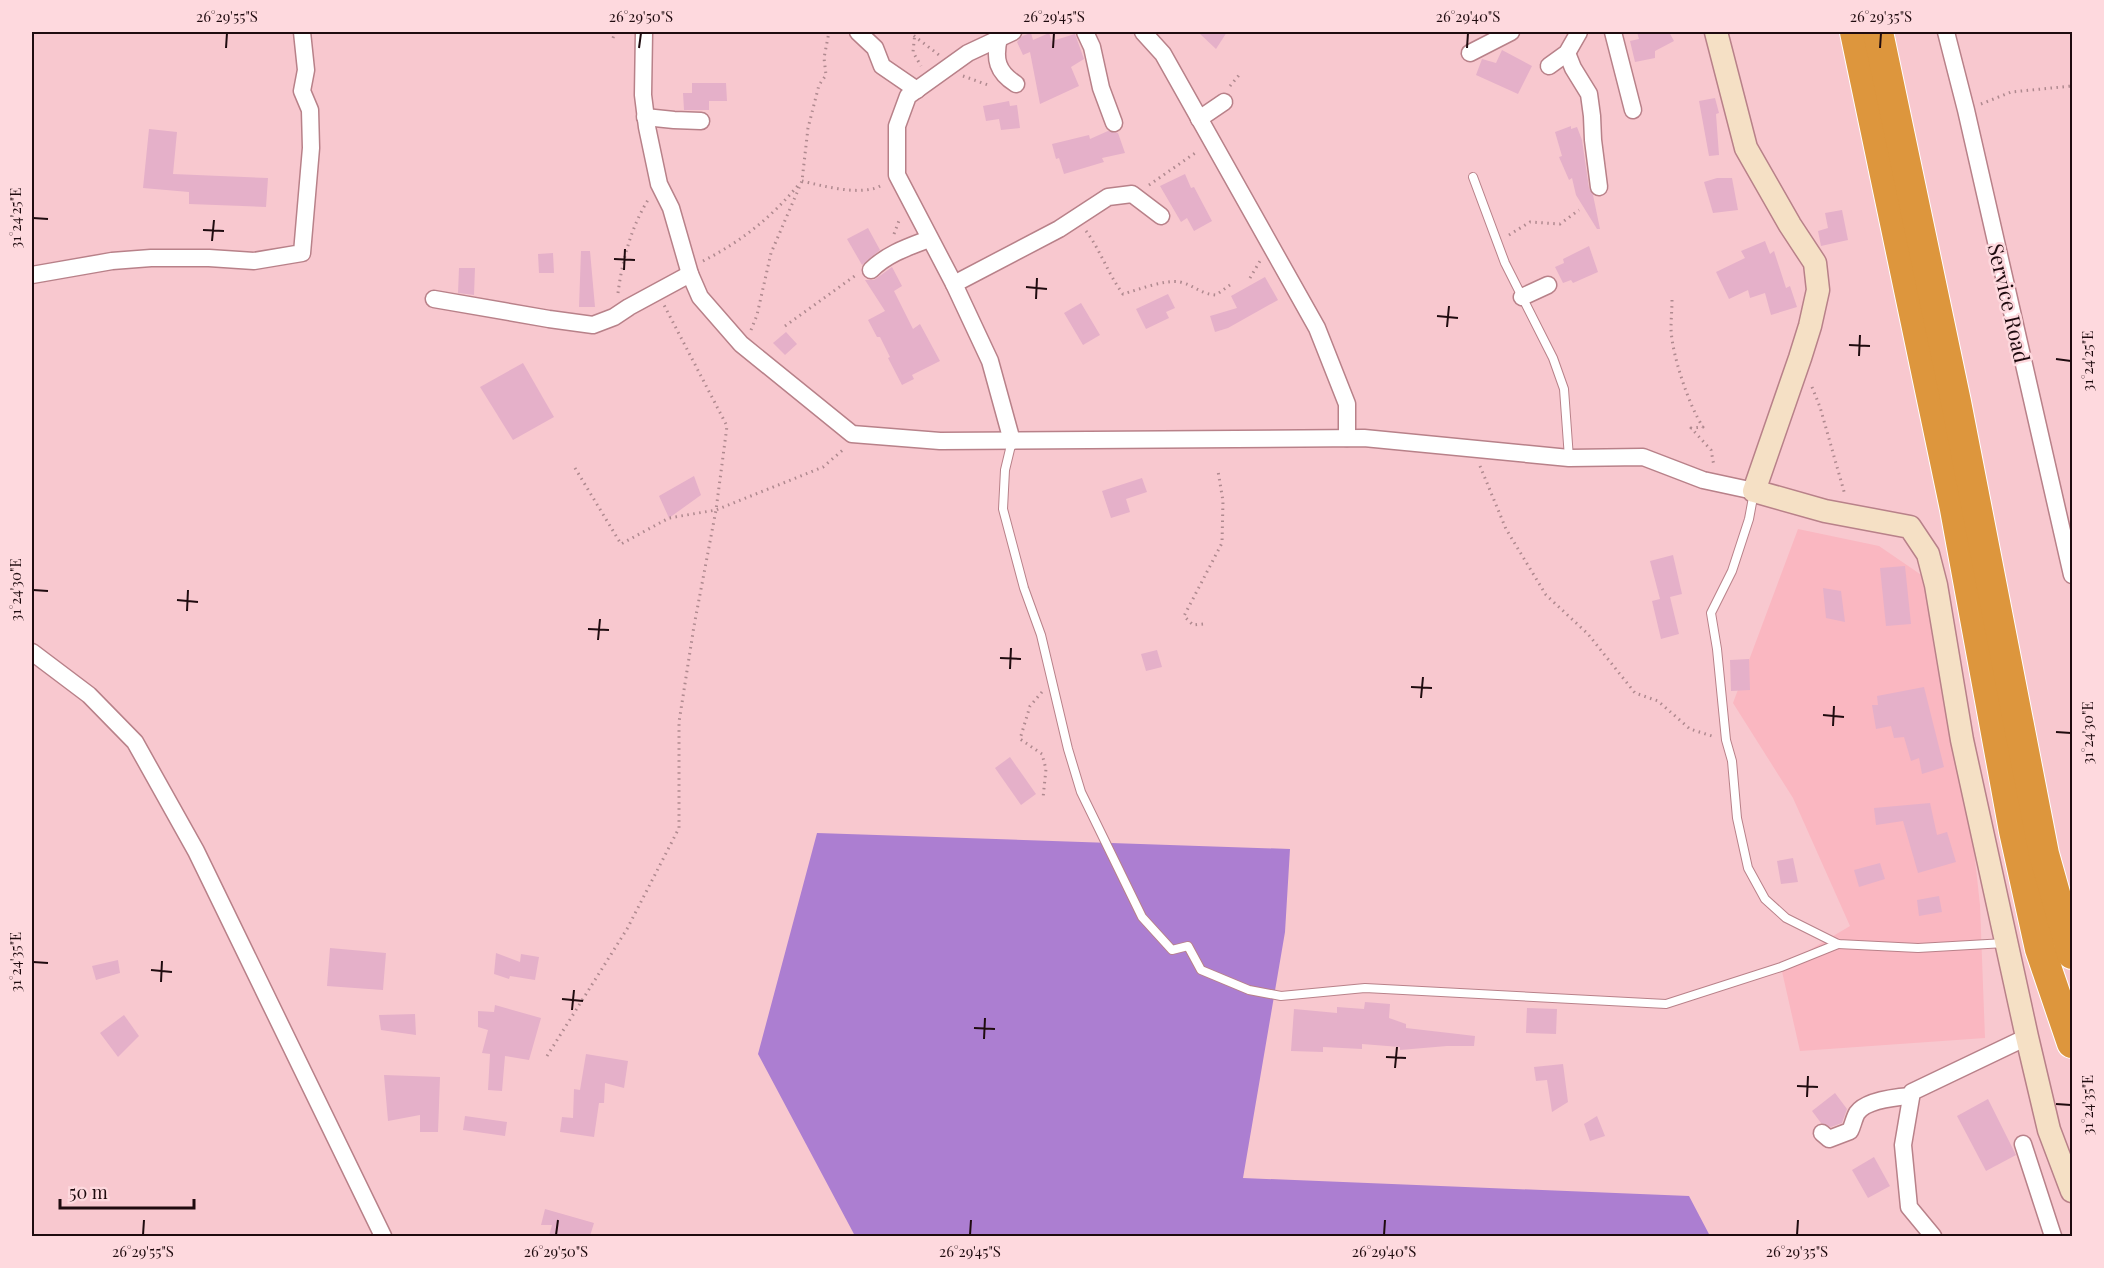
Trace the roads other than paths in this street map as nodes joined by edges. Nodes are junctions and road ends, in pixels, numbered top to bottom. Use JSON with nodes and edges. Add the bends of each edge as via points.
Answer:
{"nodes":[{"id":1,"x":302,"y":32,"type":"edge"},
{"id":2,"x":644,"y":32,"type":"edge"},
{"id":3,"x":858,"y":32,"type":"edge"},
{"id":4,"x":1085,"y":32,"type":"edge"},
{"id":5,"x":1143,"y":32,"type":"edge"},
{"id":6,"x":1511,"y":32,"type":"edge"},
{"id":7,"x":1580,"y":32,"type":"edge"},
{"id":8,"x":1613,"y":32,"type":"edge"},
{"id":9,"x":1716,"y":32,"type":"edge"},
{"id":10,"x":1855,"y":32,"type":"edge"},
{"id":11,"x":1878,"y":32,"type":"edge"},
{"id":12,"x":1946,"y":32,"type":"edge"},
{"id":13,"x":1006,"y":35,"type":"edge"},
{"id":14,"x":1470,"y":53,"type":"dead end"},
{"id":15,"x":1567,"y":53,"type":"junction"},
{"id":16,"x":1549,"y":66,"type":"dead end"},
{"id":17,"x":1016,"y":84,"type":"dead end"},
{"id":18,"x":923,"y":85,"type":"junction"},
{"id":19,"x":1224,"y":102,"type":"dead end"},
{"id":20,"x":1633,"y":110,"type":"dead end"},
{"id":21,"x":645,"y":117,"type":"junction"},
{"id":22,"x":1199,"y":119,"type":"junction"},
{"id":23,"x":702,"y":120,"type":"dead end"},
{"id":24,"x":1114,"y":123,"type":"dead end"},
{"id":25,"x":1473,"y":177,"type":"dead end"},
{"id":26,"x":1599,"y":187,"type":"dead end"},
{"id":27,"x":1161,"y":216,"type":"dead end"},
{"id":28,"x":929,"y":239,"type":"junction"},
{"id":29,"x":878,"y":264,"type":"road end"},
{"id":30,"x":688,"y":269,"type":"junction"},
{"id":31,"x":32,"y":275,"type":"edge"},
{"id":32,"x":954,"y":284,"type":"junction"},
{"id":33,"x":1548,"y":285,"type":"dead end"},
{"id":34,"x":1522,"y":297,"type":"junction"},
{"id":35,"x":434,"y":299,"type":"dead end"},
{"id":36,"x":1347,"y":438,"type":"junction"},
{"id":37,"x":1012,"y":441,"type":"junction"},
{"id":38,"x":1569,"y":458,"type":"junction"},
{"id":39,"x":1754,"y":491,"type":"junction"},
{"id":40,"x":2073,"y":575,"type":"edge"},
{"id":41,"x":32,"y":652,"type":"edge"},
{"id":42,"x":2006,"y":943,"type":"junction"},
{"id":43,"x":1838,"y":944,"type":"junction"},
{"id":44,"x":2073,"y":954,"type":"edge"},
{"id":45,"x":2027,"y":1037,"type":"junction"},
{"id":46,"x":2073,"y":1043,"type":"edge"},
{"id":47,"x":1911,"y":1096,"type":"junction"},
{"id":48,"x":1822,"y":1133,"type":"dead end"},
{"id":49,"x":2023,"y":1144,"type":"dead end"},
{"id":50,"x":2073,"y":1191,"type":"edge"},
{"id":51,"x":383,"y":1236,"type":"edge"},
{"id":52,"x":1932,"y":1236,"type":"edge"},
{"id":53,"x":2054,"y":1236,"type":"edge"}],
"edges":[{"from":1,"to":31,"type":"street","via":[[306,70],[302,91],[310,110],[311,148],[302,253],[254,261],[131,260]]},
{"from":2,"to":21,"type":"street"},
{"from":3,"to":18,"type":"street","via":[[875,48],[882,66]]},
{"from":4,"to":24,"type":"street"},
{"from":5,"to":22,"type":"street","via":[[1162,54]]},
{"from":6,"to":14,"type":"street"},
{"from":7,"to":15,"type":"street"},
{"from":8,"to":20,"type":"street"},
{"from":9,"to":39,"type":"street","via":[[1746,148],[1815,263],[1818,290],[1800,358]]},
{"from":10,"to":46,"type":"highway","via":[[1955,509],[2040,949]]},
{"from":11,"to":44,"type":"highway","via":[[1956,402],[2044,854]]},
{"from":12,"to":40,"type":"street","name":"Service Road"},
{"from":13,"to":17,"type":"street","via":[[995,55],[1004,77]]},
{"from":13,"to":18,"type":"street","via":[[968,53]]},
{"from":15,"to":16,"type":"street"},
{"from":15,"to":26,"type":"street","via":[[1588,94]]},
{"from":18,"to":28,"type":"street","via":[[908,96],[897,126],[897,176]]},
{"from":19,"to":22,"type":"street"},
{"from":21,"to":23,"type":"street"},
{"from":21,"to":30,"type":"street","via":[[659,184],[671,208]]},
{"from":22,"to":36,"type":"street","via":[[1317,328],[1347,404]]},
{"from":25,"to":34,"type":"lane","via":[[1505,264]]},
{"from":27,"to":32,"type":"street","via":[[1132,194],[1108,197]]},
{"from":28,"to":29,"type":"street"},
{"from":28,"to":32,"type":"street"},
{"from":30,"to":35,"type":"street","via":[[658,293],[593,325]]},
{"from":30,"to":37,"type":"street","via":[[700,297],[741,344],[852,434],[940,441]]},
{"from":32,"to":37,"type":"street","via":[[990,362]]},
{"from":33,"to":34,"type":"street"},
{"from":34,"to":38,"type":"lane","via":[[1564,389]]},
{"from":36,"to":37,"type":"street"},
{"from":36,"to":38,"type":"street"},
{"from":37,"to":43,"type":"lane","via":[[1005,470],[1003,509],[1041,634],[1081,792],[1142,917],[1172,950],[1188,946],[1201,970],[1249,990],[1281,996],[1365,988],[1666,1004]]},
{"from":38,"to":39,"type":"street","via":[[1643,457],[1703,480]]},
{"from":39,"to":42,"type":"street","via":[[1911,527],[1928,554],[1962,740]]},
{"from":39,"to":43,"type":"lane","via":[[1732,571],[1711,613],[1737,818],[1748,868],[1765,899],[1786,918]]},
{"from":41,"to":51,"type":"street","via":[[89,695],[135,742],[196,851]]},
{"from":42,"to":43,"type":"lane","via":[[1918,948]]},
{"from":42,"to":45,"type":"street"},
{"from":45,"to":47,"type":"street","via":[[1911,1092]]},
{"from":45,"to":50,"type":"street","via":[[2049,1130]]},
{"from":47,"to":48,"type":"street","via":[[1864,1107],[1857,1113],[1850,1131],[1829,1139]]},
{"from":47,"to":52,"type":"street","via":[[1903,1145],[1909,1207]]},
{"from":49,"to":53,"type":"street"}]}
